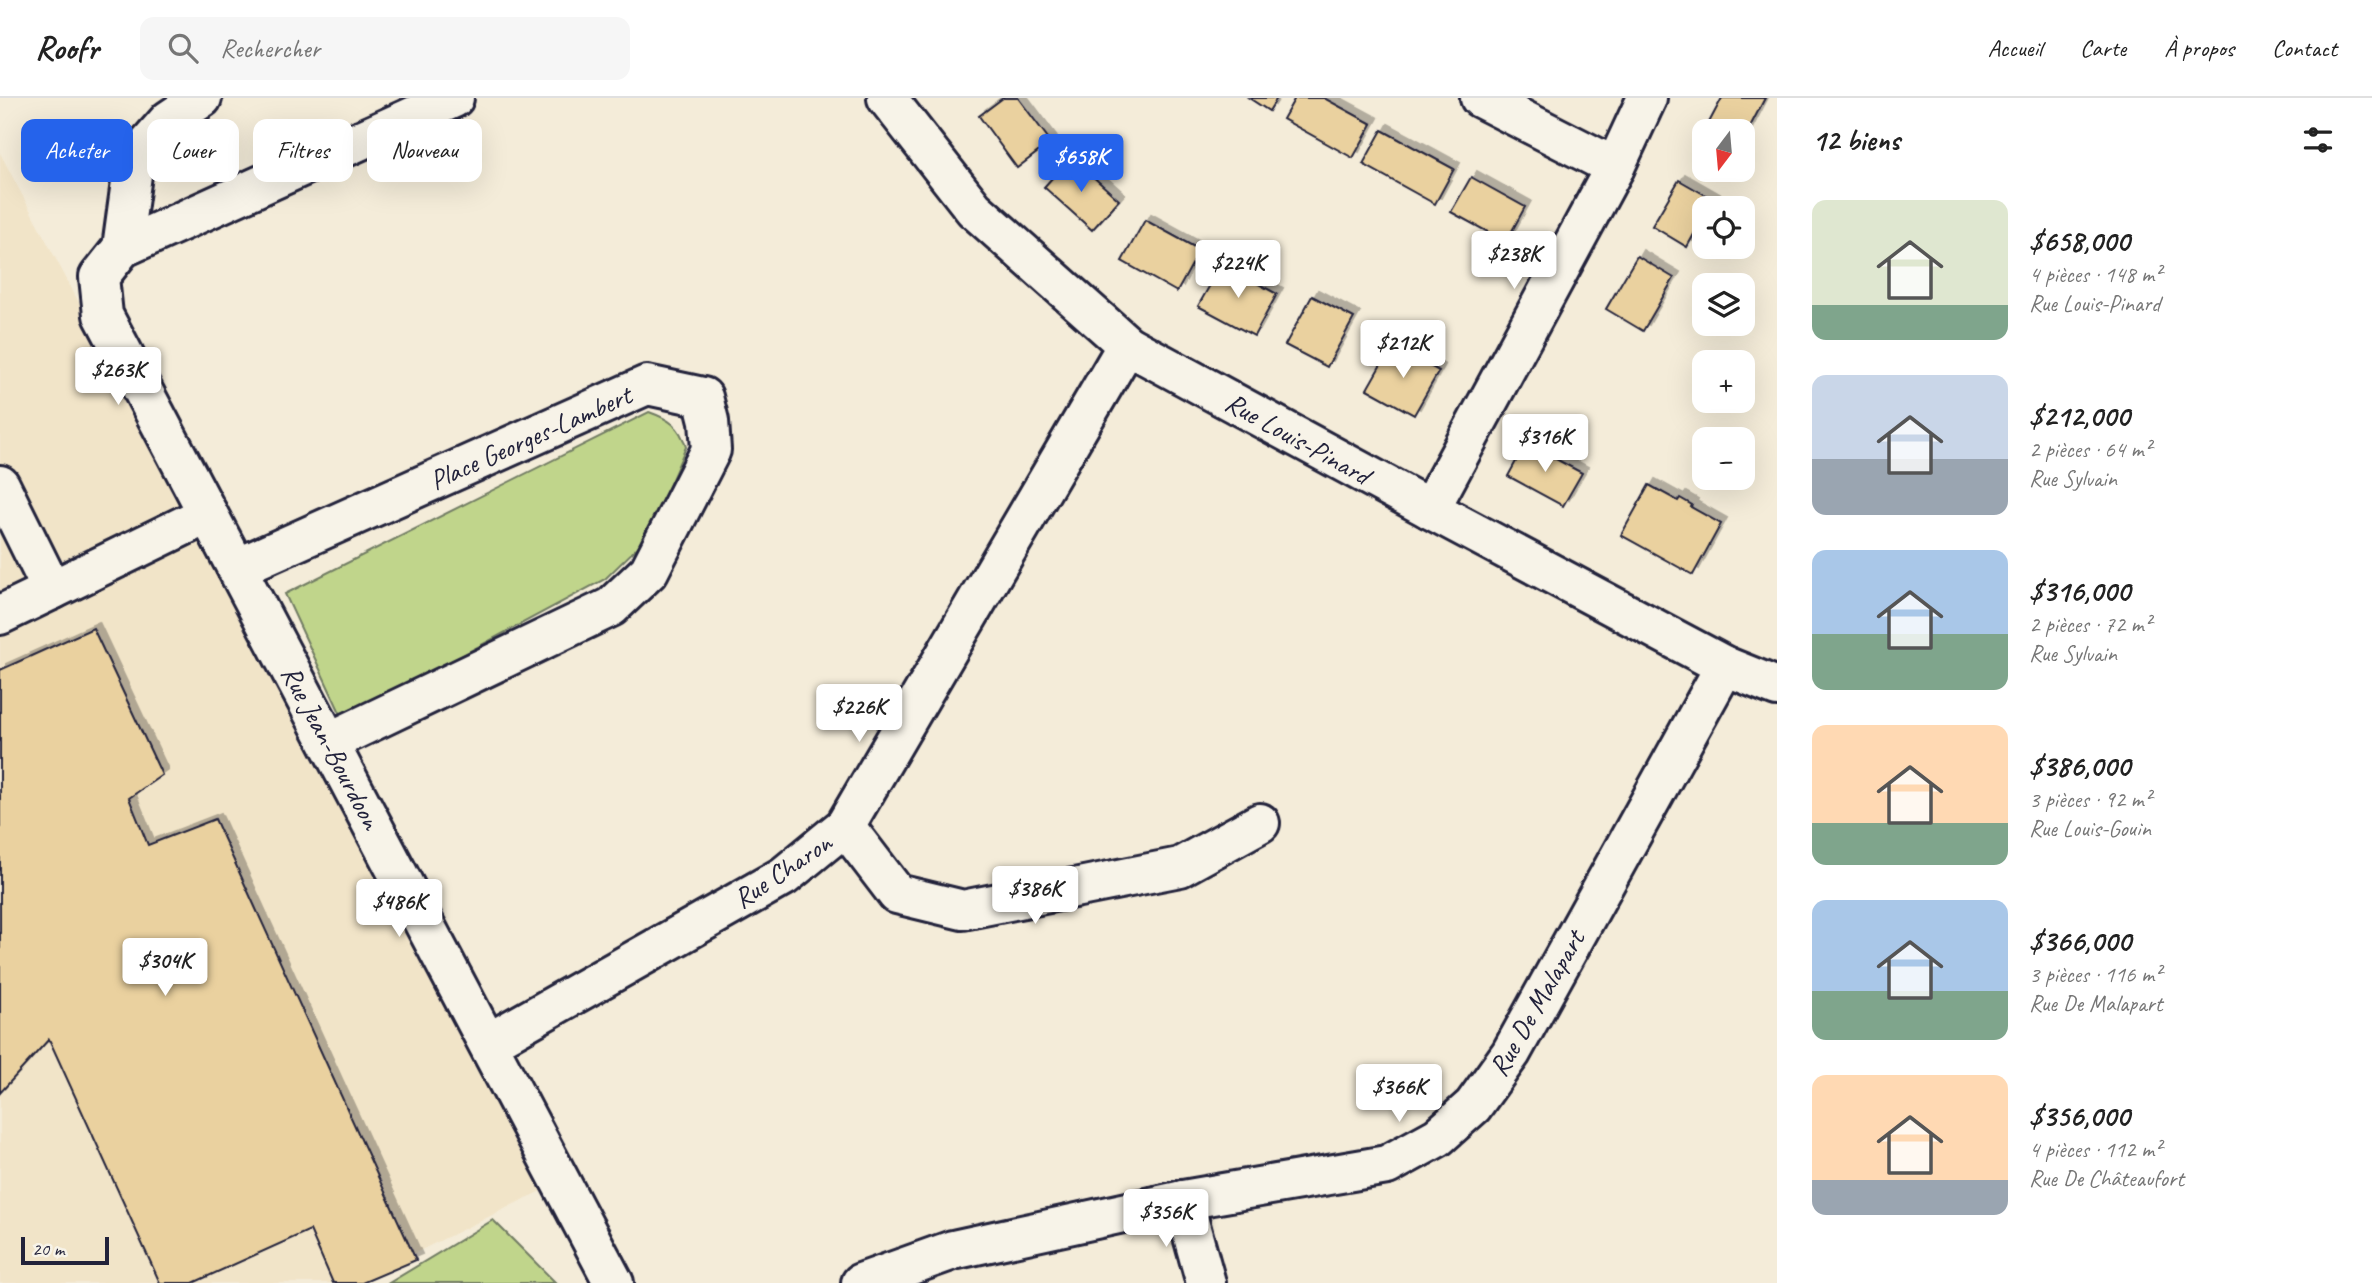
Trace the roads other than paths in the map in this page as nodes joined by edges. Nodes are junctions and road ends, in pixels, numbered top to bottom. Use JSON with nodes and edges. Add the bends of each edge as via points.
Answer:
{"nodes":[{"id":1,"x":202,"y":98,"type":"edge"},
{"id":2,"x":887,"y":98,"type":"edge"},
{"id":3,"x":1480,"y":98,"type":"edge"},
{"id":4,"x":1647,"y":98,"type":"edge"},
{"id":5,"x":443,"y":100,"type":"edge"},
{"id":6,"x":1615,"y":167,"type":"junction"},
{"id":7,"x":122,"y":248,"type":"junction"},
{"id":8,"x":1127,"y":345,"type":"junction"},
{"id":9,"x":0,"y":485,"type":"edge"},
{"id":10,"x":1430,"y":509,"type":"junction"},
{"id":11,"x":208,"y":514,"type":"junction"},
{"id":12,"x":237,"y":568,"type":"junction"},
{"id":13,"x":52,"y":590,"type":"junction"},
{"id":14,"x":0,"y":615,"type":"edge"},
{"id":15,"x":1725,"y":666,"type":"junction"},
{"id":16,"x":1777,"y":687,"type":"edge"},
{"id":17,"x":329,"y":742,"type":"junction"},
{"id":18,"x":1260,"y":823,"type":"dead end"},
{"id":19,"x":845,"y":826,"type":"junction"},
{"id":20,"x":488,"y":1043,"type":"junction"},
{"id":21,"x":1183,"y":1200,"type":"junction"},
{"id":22,"x":614,"y":1283,"type":"edge"},
{"id":23,"x":861,"y":1283,"type":"edge"},
{"id":24,"x":1206,"y":1283,"type":"edge"}],
"edges":[{"from":1,"to":7,"type":"street","via":[[169,120],[134,160]]},
{"from":2,"to":8,"type":"street","name":"Rue Louis-Pinard","via":[[974,208]]},
{"from":3,"to":6,"type":"street"},
{"from":4,"to":6,"type":"street"},
{"from":5,"to":7,"type":"street"},
{"from":6,"to":10,"type":"street"},
{"from":7,"to":11,"type":"street","name":"Rue Jean-Bourdoon","via":[[99,277],[103,314]]},
{"from":8,"to":10,"type":"street","name":"Rue Louis-Pinard"},
{"from":8,"to":19,"type":"street","name":"Rue Charon"},
{"from":9,"to":13,"type":"street"},
{"from":10,"to":15,"type":"street","name":"Rue Louis-Pinard"},
{"from":11,"to":12,"type":"street","name":"Rue Jean-Bourdoon"},
{"from":11,"to":13,"type":"street"},
{"from":12,"to":17,"type":"street","name":"Rue Jean-Bourdoon"},
{"from":12,"to":17,"type":"street","name":"Place Georges-Lambert","via":[[647,385],[703,397],[711,450],[649,571],[611,607]]},
{"from":13,"to":14,"type":"street"},
{"from":15,"to":16,"type":"street","name":"Rue Louis-Pinard"},
{"from":15,"to":21,"type":"street","name":"Rue De Malapart","via":[[1511,1053],[1473,1106],[1438,1137],[1387,1165]]},
{"from":17,"to":20,"type":"street","name":"Rue Jean-Bourdoon"},
{"from":18,"to":19,"type":"street","via":[[1180,867],[962,910],[897,894]]},
{"from":19,"to":20,"type":"street","name":"Rue Charon","via":[[784,876]]},
{"from":20,"to":22,"type":"street","name":"Rue Jean-Bourdoon"},
{"from":21,"to":23,"type":"street","name":"Rue De Malapart","via":[[954,1250]]},
{"from":21,"to":24,"type":"street"}]}
